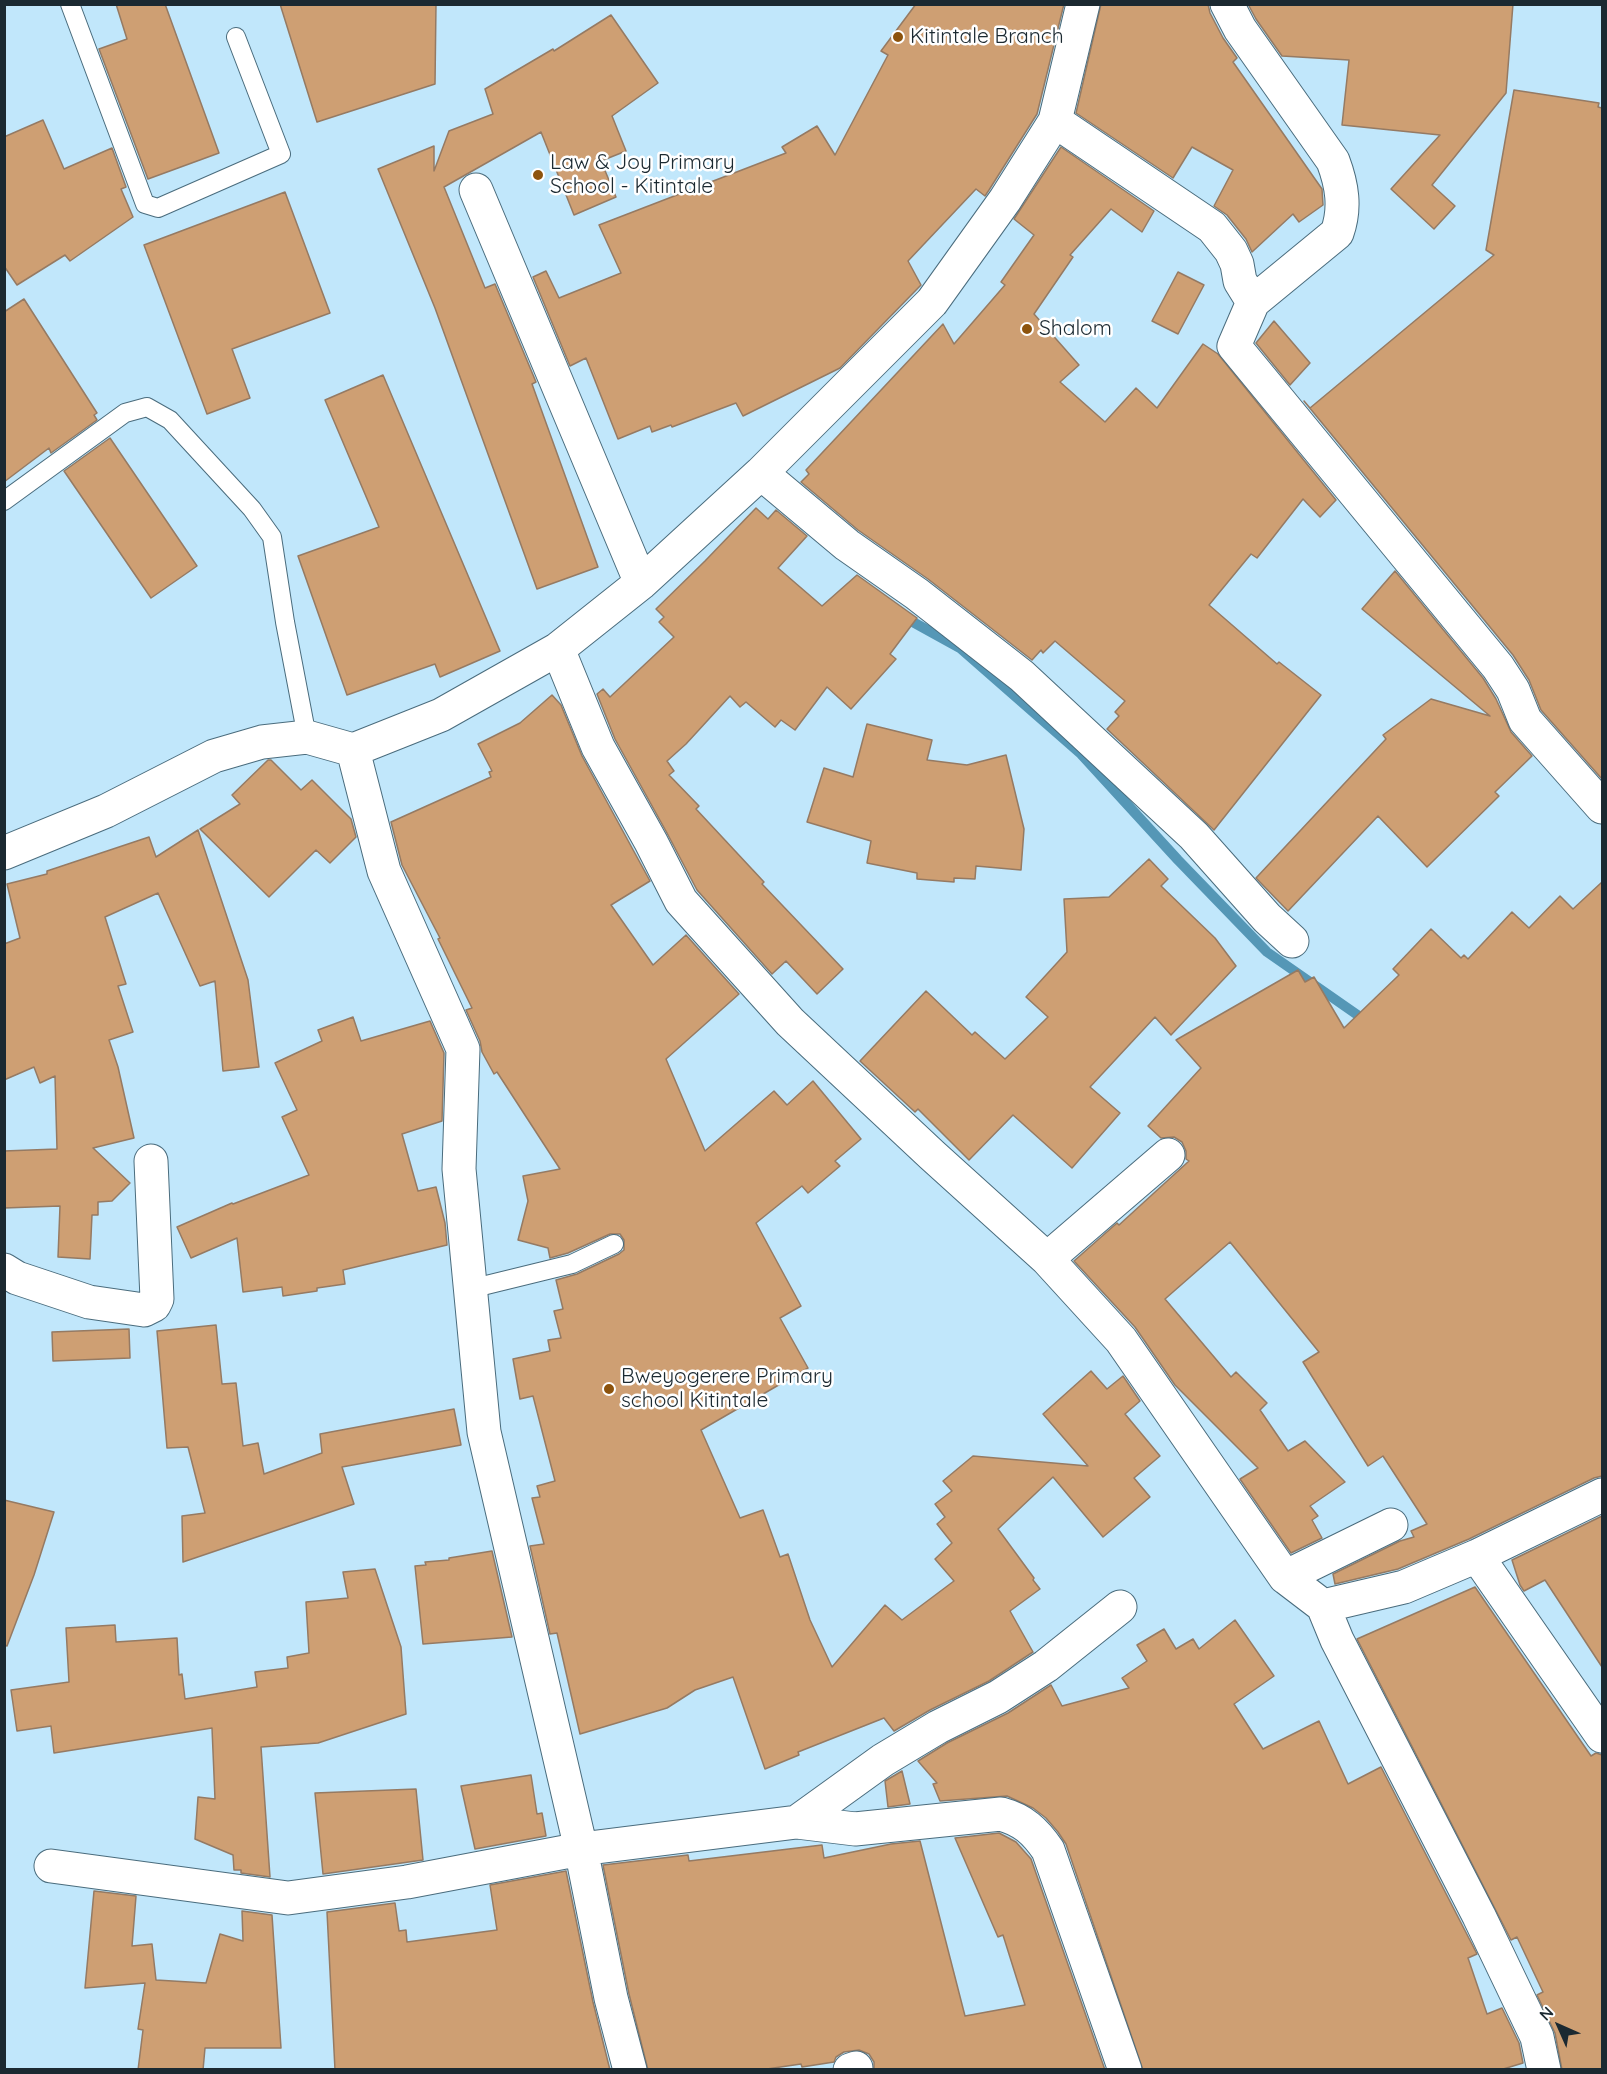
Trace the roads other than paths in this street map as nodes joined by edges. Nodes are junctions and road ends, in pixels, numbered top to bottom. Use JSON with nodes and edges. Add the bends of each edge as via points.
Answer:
{"nodes":[{"id":1,"x":70,"y":4,"type":"edge"},
{"id":2,"x":1083,"y":4,"type":"edge"},
{"id":3,"x":1227,"y":4,"type":"edge"},
{"id":4,"x":236,"y":37,"type":"dead end"},
{"id":5,"x":1055,"y":121,"type":"junction"},
{"id":6,"x":476,"y":190,"type":"dead end"},
{"id":7,"x":1253,"y":302,"type":"junction"},
{"id":8,"x":761,"y":473,"type":"junction"},
{"id":9,"x":4,"y":501,"type":"edge"},
{"id":10,"x":641,"y":583,"type":"junction"},
{"id":11,"x":558,"y":649,"type":"junction"},
{"id":12,"x":307,"y":737,"type":"junction"},
{"id":13,"x":353,"y":750,"type":"junction"},
{"id":14,"x":1602,"y":807,"type":"edge"},
{"id":15,"x":4,"y":853,"type":"edge"},
{"id":16,"x":1292,"y":941,"type":"dead end"},
{"id":17,"x":1168,"y":1155,"type":"dead end"},
{"id":18,"x":151,"y":1161,"type":"dead end"},
{"id":19,"x":614,"y":1244,"type":"dead end"},
{"id":20,"x":1047,"y":1259,"type":"junction"},
{"id":21,"x":4,"y":1270,"type":"edge"},
{"id":22,"x":470,"y":1289,"type":"junction"},
{"id":23,"x":1602,"y":1495,"type":"edge"},
{"id":24,"x":1391,"y":1525,"type":"dead end"},
{"id":25,"x":1477,"y":1556,"type":"junction"},
{"id":26,"x":1285,"y":1577,"type":"junction"},
{"id":27,"x":1323,"y":1606,"type":"junction"},
{"id":28,"x":1120,"y":1607,"type":"dead end"},
{"id":29,"x":1602,"y":1736,"type":"edge"},
{"id":30,"x":797,"y":1822,"type":"junction"},
{"id":31,"x":581,"y":1849,"type":"junction"},
{"id":32,"x":51,"y":1866,"type":"dead end"},
{"id":33,"x":630,"y":2070,"type":"edge"},
{"id":34,"x":1125,"y":2070,"type":"edge"},
{"id":35,"x":1544,"y":2070,"type":"edge"}],
"edges":[{"from":1,"to":4,"type":"lane","via":[[145,204],[158,208],[281,154]]},
{"from":2,"to":5,"type":"street"},
{"from":3,"to":7,"type":"street","via":[[1239,29],[1333,161],[1341,183],[1342,218],[1337,233]]},
{"from":5,"to":7,"type":"street","via":[[1212,227],[1231,251],[1240,281]]},
{"from":5,"to":8,"type":"street","via":[[1005,200],[932,302]]},
{"from":6,"to":10,"type":"street"},
{"from":7,"to":14,"type":"street","via":[[1234,346],[1498,667],[1525,720]]},
{"from":8,"to":10,"type":"street"},
{"from":8,"to":16,"type":"street","via":[[847,545],[1022,676],[1194,836]]},
{"from":9,"to":12,"type":"lane","via":[[125,413],[147,406],[170,420],[252,509],[272,537]]},
{"from":10,"to":11,"type":"street"},
{"from":11,"to":13,"type":"street","via":[[441,715]]},
{"from":11,"to":20,"type":"street","via":[[598,747],[681,901],[790,1022]]},
{"from":12,"to":13,"type":"street"},
{"from":12,"to":15,"type":"street","via":[[262,742],[214,756],[106,811]]},
{"from":13,"to":22,"type":"street","via":[[384,871],[463,1049],[459,1169]]},
{"from":17,"to":20,"type":"street"},
{"from":18,"to":21,"type":"street","via":[[158,1299],[154,1305],[144,1310],[89,1302]]},
{"from":19,"to":22,"type":"lane","via":[[572,1264]]},
{"from":20,"to":26,"type":"street","via":[[1121,1340]]},
{"from":22,"to":31,"type":"street","via":[[484,1432]]},
{"from":23,"to":25,"type":"street"},
{"from":24,"to":26,"type":"street"},
{"from":25,"to":27,"type":"street","via":[[1404,1587]]},
{"from":25,"to":29,"type":"street"},
{"from":26,"to":27,"type":"street"},
{"from":27,"to":35,"type":"street","via":[[1537,2037]]},
{"from":28,"to":30,"type":"street","via":[[1046,1666],[883,1760]]},
{"from":30,"to":31,"type":"street"},
{"from":30,"to":34,"type":"street","via":[[855,1828],[1001,1814],[1028,1826],[1048,1850]]},
{"from":31,"to":32,"type":"street","via":[[407,1882],[288,1898]]},
{"from":31,"to":33,"type":"street"}]}
